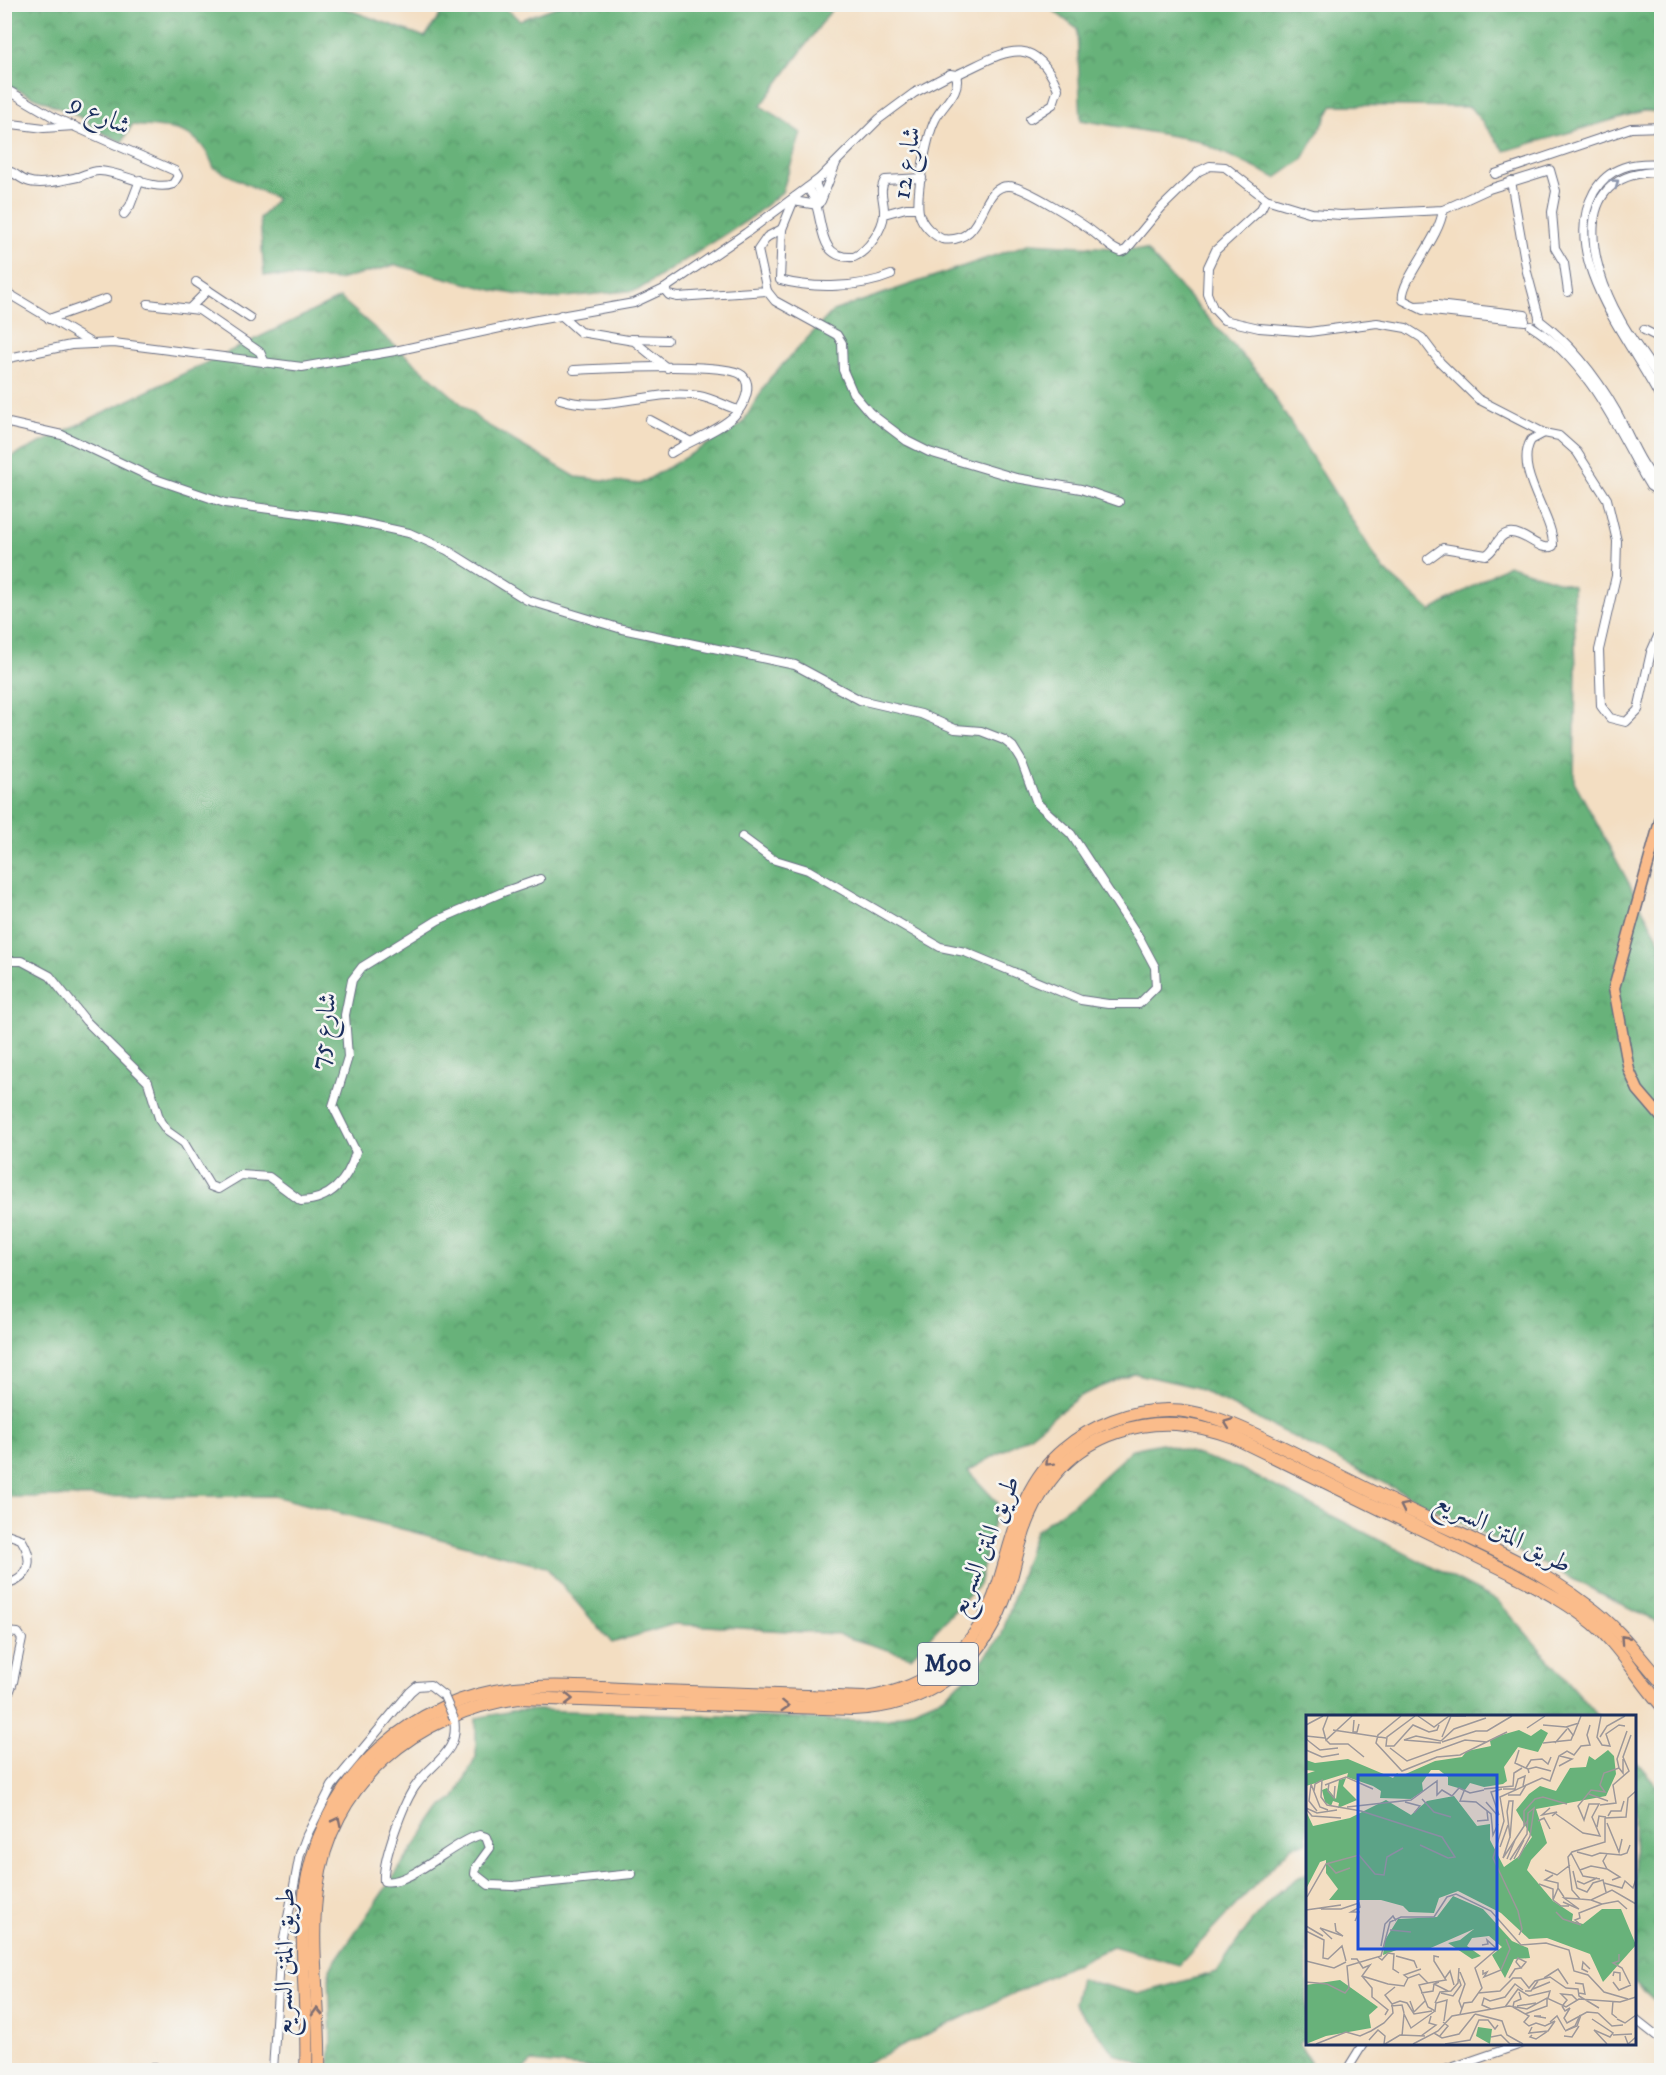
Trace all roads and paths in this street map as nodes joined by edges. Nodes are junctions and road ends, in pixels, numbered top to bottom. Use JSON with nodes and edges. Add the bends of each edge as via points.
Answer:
{"nodes":[{"id":1,"x":956,"y":75,"type":"junction"},
{"id":2,"x":4,"y":88,"type":"edge"},
{"id":3,"x":1030,"y":119,"type":"dead end"},
{"id":4,"x":4,"y":123,"type":"edge"},
{"id":5,"x":78,"y":126,"type":"junction"},
{"id":6,"x":1662,"y":127,"type":"edge"},
{"id":7,"x":836,"y":162,"type":"junction"},
{"id":8,"x":1662,"y":164,"type":"edge"},
{"id":9,"x":1662,"y":172,"type":"edge"},
{"id":10,"x":1495,"y":174,"type":"dead end"},
{"id":11,"x":922,"y":178,"type":"junction"},
{"id":12,"x":140,"y":180,"type":"junction"},
{"id":13,"x":4,"y":181,"type":"edge"},
{"id":14,"x":1511,"y":181,"type":"junction"},
{"id":15,"x":811,"y":186,"type":"junction"},
{"id":16,"x":795,"y":199,"type":"junction"},
{"id":17,"x":1266,"y":199,"type":"junction"},
{"id":18,"x":819,"y":203,"type":"junction"},
{"id":19,"x":918,"y":208,"type":"junction"},
{"id":20,"x":1443,"y":210,"type":"junction"},
{"id":21,"x":124,"y":214,"type":"dead end"},
{"id":22,"x":884,"y":214,"type":"junction"},
{"id":23,"x":783,"y":229,"type":"junction"},
{"id":24,"x":891,"y":275,"type":"dead end"},
{"id":25,"x":196,"y":282,"type":"dead end"},
{"id":26,"x":664,"y":289,"type":"junction"},
{"id":27,"x":208,"y":290,"type":"junction"},
{"id":28,"x":4,"y":291,"type":"edge"},
{"id":29,"x":767,"y":291,"type":"junction"},
{"id":30,"x":1568,"y":292,"type":"dead end"},
{"id":31,"x":1533,"y":296,"type":"junction"},
{"id":32,"x":106,"y":299,"type":"dead end"},
{"id":33,"x":148,"y":304,"type":"dead end"},
{"id":34,"x":191,"y":307,"type":"junction"},
{"id":35,"x":561,"y":315,"type":"junction"},
{"id":36,"x":250,"y":318,"type":"dead end"},
{"id":37,"x":49,"y":319,"type":"junction"},
{"id":38,"x":1527,"y":319,"type":"junction"},
{"id":39,"x":1539,"y":319,"type":"junction"},
{"id":40,"x":1644,"y":330,"type":"dead end"},
{"id":41,"x":628,"y":339,"type":"junction"},
{"id":42,"x":1662,"y":339,"type":"edge"},
{"id":43,"x":667,"y":340,"type":"dead end"},
{"id":44,"x":91,"y":343,"type":"junction"},
{"id":45,"x":4,"y":359,"type":"edge"},
{"id":46,"x":265,"y":363,"type":"junction"},
{"id":47,"x":667,"y":368,"type":"junction"},
{"id":48,"x":574,"y":370,"type":"dead end"},
{"id":49,"x":1662,"y":385,"type":"edge"},
{"id":50,"x":560,"y":399,"type":"dead end"},
{"id":51,"x":1662,"y":402,"type":"edge"},
{"id":52,"x":738,"y":410,"type":"junction"},
{"id":53,"x":650,"y":420,"type":"dead end"},
{"id":54,"x":4,"y":422,"type":"edge"},
{"id":55,"x":1621,"y":428,"type":"junction"},
{"id":56,"x":1544,"y":433,"type":"junction"},
{"id":57,"x":689,"y":441,"type":"junction"},
{"id":58,"x":671,"y":453,"type":"dead end"},
{"id":59,"x":1662,"y":486,"type":"edge"},
{"id":60,"x":1662,"y":494,"type":"edge"},
{"id":61,"x":1119,"y":502,"type":"dead end"},
{"id":62,"x":1428,"y":559,"type":"dead end"},
{"id":63,"x":1662,"y":627,"type":"edge"},
{"id":64,"x":1662,"y":814,"type":"edge"},
{"id":65,"x":742,"y":837,"type":"dead end"},
{"id":66,"x":540,"y":879,"type":"dead end"},
{"id":67,"x":4,"y":961,"type":"edge"},
{"id":68,"x":1662,"y":1118,"type":"edge"},
{"id":69,"x":4,"y":1533,"type":"edge"},
{"id":70,"x":4,"y":1585,"type":"edge"},
{"id":71,"x":4,"y":1632,"type":"edge"},
{"id":72,"x":1662,"y":1683,"type":"edge"},
{"id":73,"x":1662,"y":1706,"type":"edge"},
{"id":74,"x":4,"y":1707,"type":"edge"},
{"id":75,"x":632,"y":1874,"type":"dead end"},
{"id":76,"x":1636,"y":2019,"type":"edge"},
{"id":77,"x":1662,"y":2040,"type":"edge"},
{"id":78,"x":1362,"y":2045,"type":"edge"},
{"id":79,"x":1515,"y":2045,"type":"edge"},
{"id":80,"x":273,"y":2070,"type":"edge"},
{"id":81,"x":306,"y":2070,"type":"edge"},
{"id":82,"x":319,"y":2070,"type":"edge"},
{"id":83,"x":1351,"y":2070,"type":"edge"},
{"id":84,"x":1445,"y":2070,"type":"edge"}],
"edges":[{"from":1,"to":3,"type":"street","via":[[1011,50],[1027,51],[1041,60],[1058,89],[1053,104]]},
{"from":1,"to":7,"type":"street","name":"شارع 12","via":[[935,81],[900,103]]},
{"from":1,"to":11,"type":"street","name":"شارع 12","via":[[954,93],[934,121]]},
{"from":2,"to":5,"type":"street","name":"شارع 9","via":[[55,118]]},
{"from":4,"to":5,"type":"street","via":[[44,128]]},
{"from":5,"to":12,"type":"street","name":"شارع 9","via":[[178,176],[173,184],[163,186]]},
{"from":6,"to":10,"type":"street","via":[[1630,128]]},
{"from":7,"to":15,"type":"street","name":"شارع 12"},
{"from":7,"to":18,"type":"street"},
{"from":8,"to":51,"type":"street","via":[[1632,164],[1607,176],[1591,199],[1585,222],[1587,250],[1604,302]]},
{"from":49,"to":9,"type":"street","one_way":true,"via":[[1610,299],[1599,265],[1593,224],[1597,205],[1609,186],[1634,174]]},
{"from":11,"to":19,"type":"street","name":"شارع 12"},
{"from":11,"to":22,"type":"street","via":[[885,180],[881,190]]},
{"from":12,"to":13,"type":"street","via":[[98,170],[38,183],[11,172]]},
{"from":12,"to":21,"type":"street"},
{"from":14,"to":20,"type":"street"},
{"from":14,"to":30,"type":"street","via":[[1552,171],[1556,252],[1564,262]]},
{"from":14,"to":31,"type":"street"},
{"from":15,"to":16,"type":"street","name":"شارع 12"},
{"from":15,"to":18,"type":"street"},
{"from":16,"to":18,"type":"street"},
{"from":16,"to":23,"type":"street"},
{"from":16,"to":26,"type":"street","name":"شارع 12"},
{"from":17,"to":19,"type":"street","name":"شارع 12","via":[[1225,167],[1210,166],[1199,171],[1121,252],[1017,187],[1003,186],[995,191],[976,225],[954,239],[938,237],[923,223]]},
{"from":17,"to":20,"type":"street","via":[[1312,213],[1341,215]]},
{"from":17,"to":56,"type":"street","via":[[1261,209],[1216,250],[1208,267],[1208,293],[1213,308],[1224,320],[1259,328],[1309,332],[1377,323],[1406,328],[1422,338],[1478,399]]},
{"from":18,"to":22,"type":"street","via":[[826,246],[834,254],[848,258],[858,256],[868,246]]},
{"from":19,"to":22,"type":"street"},
{"from":20,"to":38,"type":"street","via":[[1431,244],[1404,285],[1403,300],[1413,306],[1437,305]]},
{"from":23,"to":24,"type":"street","via":[[779,275],[782,280],[854,285]]},
{"from":23,"to":29,"type":"street","via":[[767,237],[758,250]]},
{"from":25,"to":27,"type":"street"},
{"from":26,"to":29,"type":"street","via":[[678,297]]},
{"from":26,"to":35,"type":"street","name":"شارع 12","via":[[634,303]]},
{"from":27,"to":34,"type":"street"},
{"from":27,"to":36,"type":"street"},
{"from":28,"to":37,"type":"street"},
{"from":29,"to":61,"type":"street","via":[[775,301],[837,335],[842,343],[843,370],[853,393],[870,413],[907,441],[929,452],[1016,478],[1081,489]]},
{"from":31,"to":38,"type":"street"},
{"from":31,"to":39,"type":"street"},
{"from":32,"to":37,"type":"street"},
{"from":33,"to":34,"type":"street"},
{"from":34,"to":46,"type":"street","via":[[260,352]]},
{"from":35,"to":41,"type":"street","via":[[580,332]]},
{"from":35,"to":46,"type":"street","name":"شارع 12","via":[[445,342],[313,366]]},
{"from":37,"to":44,"type":"street"},
{"from":38,"to":39,"type":"street"},
{"from":38,"to":39,"type":"street","via":[[1534,312]]},
{"from":38,"to":55,"type":"street","via":[[1574,363]]},
{"from":39,"to":55,"type":"street","via":[[1590,371]]},
{"from":40,"to":42,"type":"street"},
{"from":41,"to":43,"type":"street"},
{"from":41,"to":47,"type":"street"},
{"from":44,"to":45,"type":"street","name":"شارع 12"},
{"from":44,"to":46,"type":"street","name":"شارع 12","via":[[146,345]]},
{"from":47,"to":48,"type":"street"},
{"from":47,"to":52,"type":"street","via":[[728,370],[742,376],[747,394]]},
{"from":50,"to":52,"type":"street","via":[[594,405],[691,395]]},
{"from":52,"to":57,"type":"street","via":[[718,427]]},
{"from":53,"to":57,"type":"street"},
{"from":54,"to":65,"type":"street","via":[[62,435],[156,479],[225,503],[344,519],[409,533],[447,550],[527,600],[622,628],[795,665],[860,700],[921,714],[955,729],[981,731],[1004,741],[1021,760],[1037,803],[1071,834],[1140,939],[1155,967],[1156,987],[1139,1004],[1081,1000],[965,952],[940,946],[808,870],[772,860]]},
{"from":55,"to":59,"type":"street"},
{"from":55,"to":60,"type":"street","via":[[1650,486]]},
{"from":56,"to":62,"type":"street","via":[[1531,440],[1527,453],[1553,546],[1543,547],[1511,532],[1499,538],[1486,555],[1443,548]]},
{"from":56,"to":63,"type":"street","via":[[1566,441],[1588,467],[1607,499],[1615,524],[1618,561],[1599,650],[1600,698],[1603,712],[1610,718],[1626,722],[1636,713],[1651,652]]},
{"from":57,"to":58,"type":"street"},
{"from":64,"to":68,"type":"main road","via":[[1614,988],[1629,1070],[1638,1090]]},
{"from":66,"to":67,"type":"street","name":"شارع 75","via":[[438,920],[362,967],[352,980],[345,1015],[348,1058],[333,1106],[356,1152],[351,1171],[333,1192],[315,1201],[301,1201],[269,1177],[241,1175],[218,1189],[210,1186],[184,1143],[167,1131],[160,1120],[148,1082],[86,1021],[50,976],[22,961]]},
{"from":69,"to":70,"type":"street","via":[[21,1539],[30,1564],[22,1579]]},
{"from":71,"to":74,"type":"street","via":[[18,1633],[22,1639],[14,1682]]},
{"from":72,"to":81,"type":"highway","name":"طريق المتن السريع","number":"M90","one_way":true,"via":[[1607,1620],[1559,1585],[1307,1459],[1199,1413],[1167,1410],[1115,1419],[1086,1433],[1042,1470],[1019,1512],[998,1587],[983,1621],[951,1661],[918,1684],[890,1695],[865,1698],[517,1688],[434,1711],[390,1739],[349,1780],[322,1826],[315,1849],[304,1916]]},
{"from":82,"to":73,"type":"highway","name":"طريق المتن السريع","number":"M90","one_way":true,"via":[[314,1929],[320,1867],[346,1803],[381,1760],[437,1721],[464,1710],[519,1698],[853,1709],[913,1699],[953,1675],[983,1644],[1005,1598],[1030,1513],[1050,1479],[1082,1448],[1130,1428],[1189,1423],[1233,1437],[1511,1573],[1549,1593],[1593,1624]]},
{"from":75,"to":80,"type":"street","bridge":true,"via":[[489,1885],[476,1874],[476,1867],[490,1848],[486,1837],[480,1835],[408,1875],[384,1881],[402,1810],[416,1785],[451,1748],[456,1734],[444,1696],[430,1685],[417,1686],[332,1786],[307,1835],[280,1960]]},
{"from":76,"to":77,"type":"street"},
{"from":78,"to":83,"type":"street"},
{"from":79,"to":84,"type":"street"}]}
